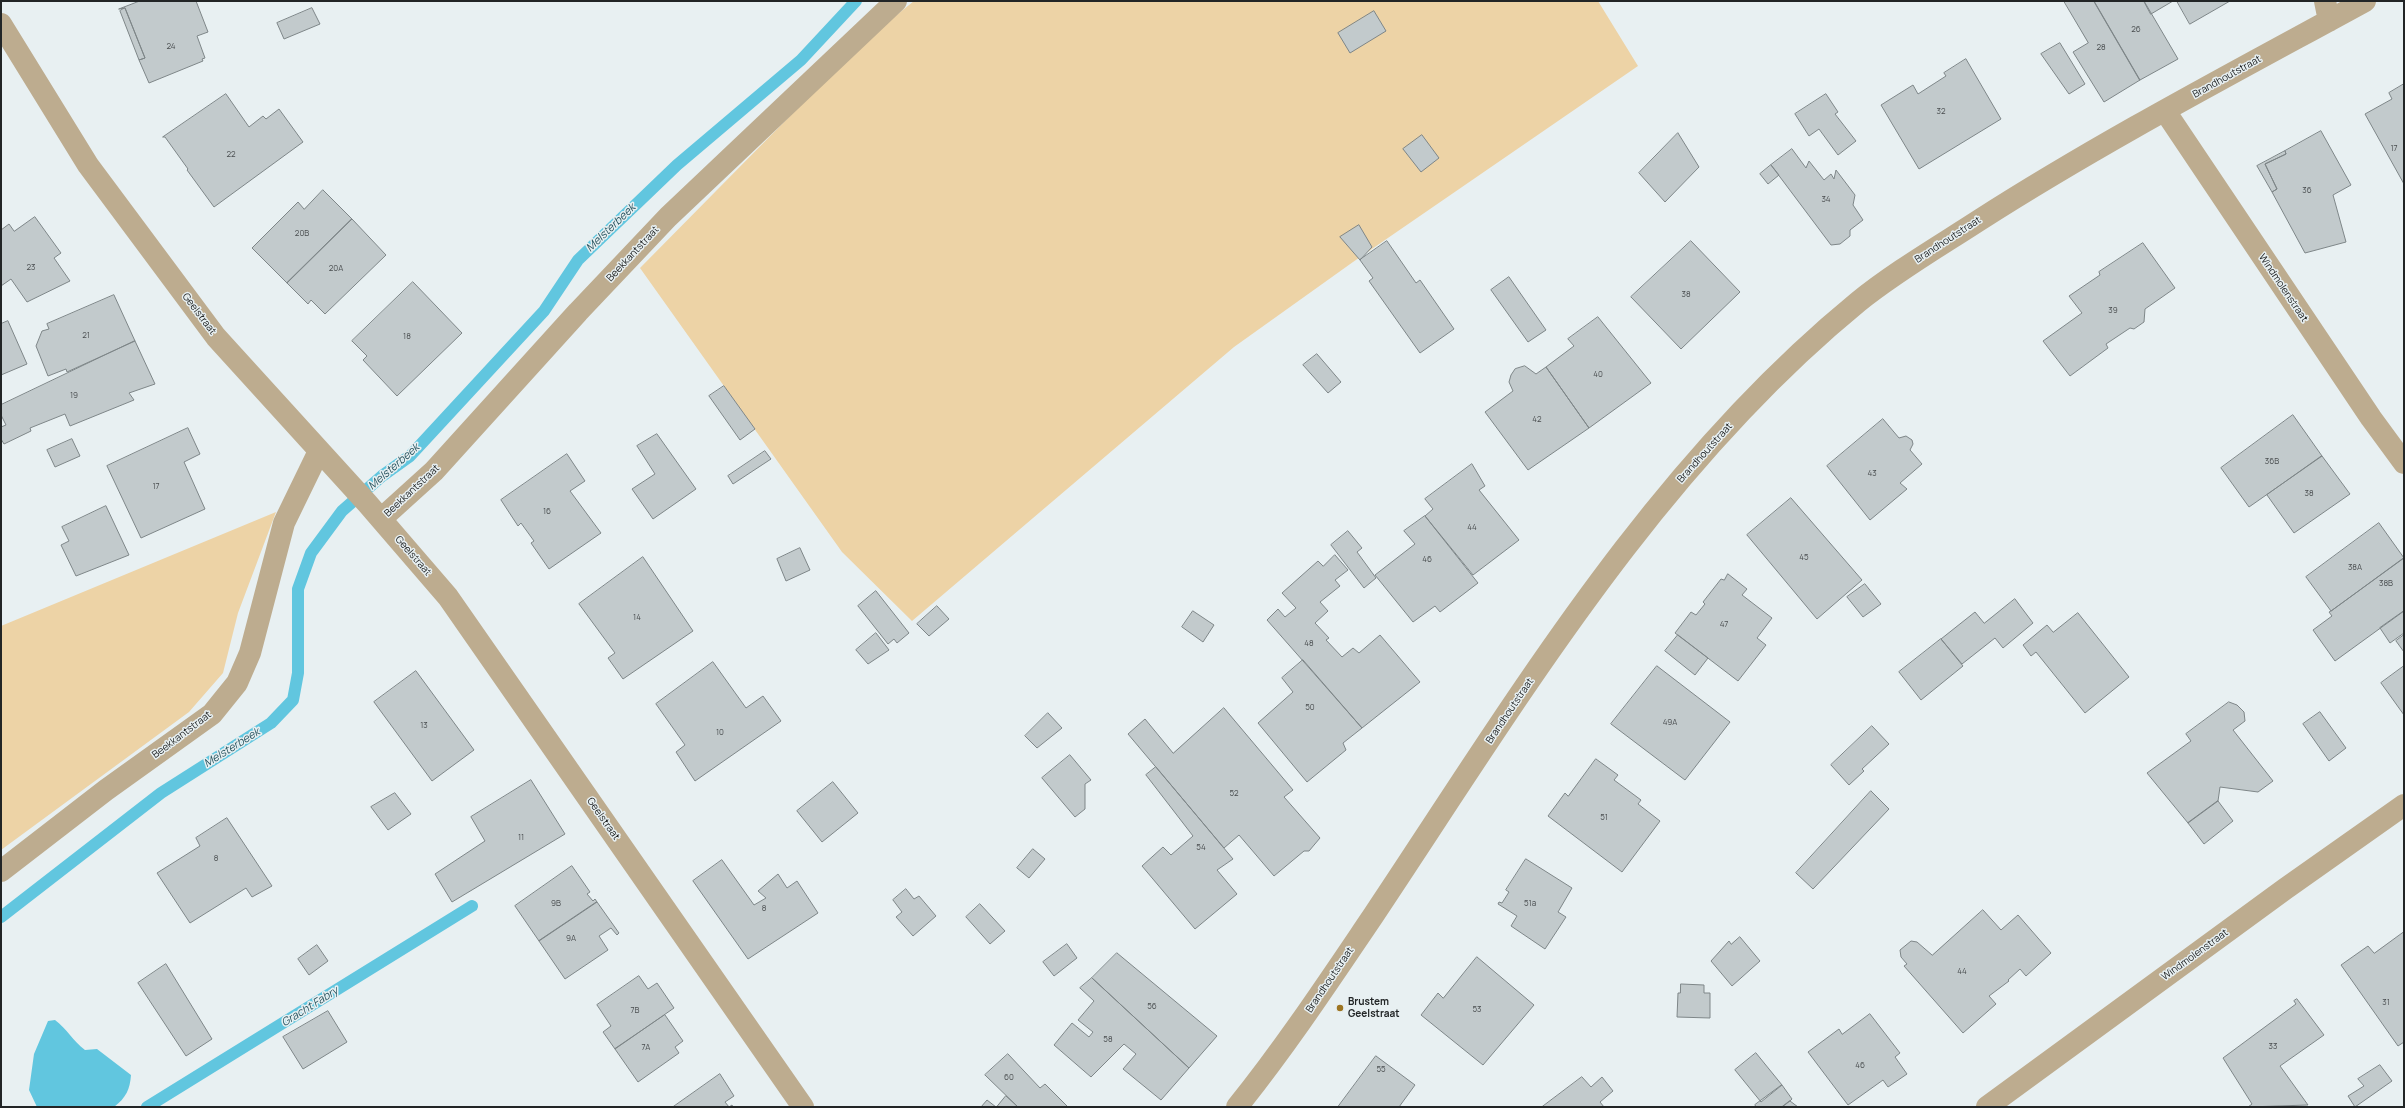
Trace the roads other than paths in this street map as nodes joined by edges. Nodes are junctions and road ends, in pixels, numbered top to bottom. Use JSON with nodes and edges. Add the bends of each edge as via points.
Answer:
{"nodes":[{"id":1,"x":896,"y":1,"type":"edge"},
{"id":2,"x":2365,"y":1,"type":"edge"},
{"id":3,"x":2327,"y":11,"type":"edge"},
{"id":4,"x":1,"y":24,"type":"edge"},
{"id":5,"x":2165,"y":111,"type":"junction"},
{"id":6,"x":320,"y":451,"type":"junction"},
{"id":7,"x":2404,"y":463,"type":"edge"},
{"id":8,"x":381,"y":519,"type":"junction"},
{"id":9,"x":2404,"y":805,"type":"edge"},
{"id":10,"x":1,"y":871,"type":"edge"},
{"id":11,"x":803,"y":1107,"type":"edge"},
{"id":12,"x":1237,"y":1107,"type":"edge"},
{"id":13,"x":1987,"y":1107,"type":"edge"}],
"edges":[{"from":1,"to":8,"type":"street","name":"Beekkantstraat","via":[[668,217],[434,471]]},
{"from":2,"to":3,"type":"street","name":"Brandhoutstraat"},
{"from":3,"to":5,"type":"street","name":"Brandhoutstraat"},
{"from":4,"to":6,"type":"street","name":"Geelstraat","via":[[92,171],[216,337]]},
{"from":5,"to":7,"type":"street","name":"Windmolenstraat","via":[[2371,418]]},
{"from":5,"to":12,"type":"street","name":"Brandhoutstraat","via":[[2034,185],[1858,301],[1724,430],[1652,513],[1592,591],[1292,1036]]},
{"from":6,"to":8,"type":"street","name":"Geelstraat"},
{"from":6,"to":10,"type":"street","name":"Beekkantstraat","via":[[284,523],[250,653],[237,683],[212,714],[106,790]]},
{"from":8,"to":11,"type":"street","name":"Geelstraat","via":[[448,597]]},
{"from":9,"to":13,"type":"street","name":"Windmolenstraat"}]}
